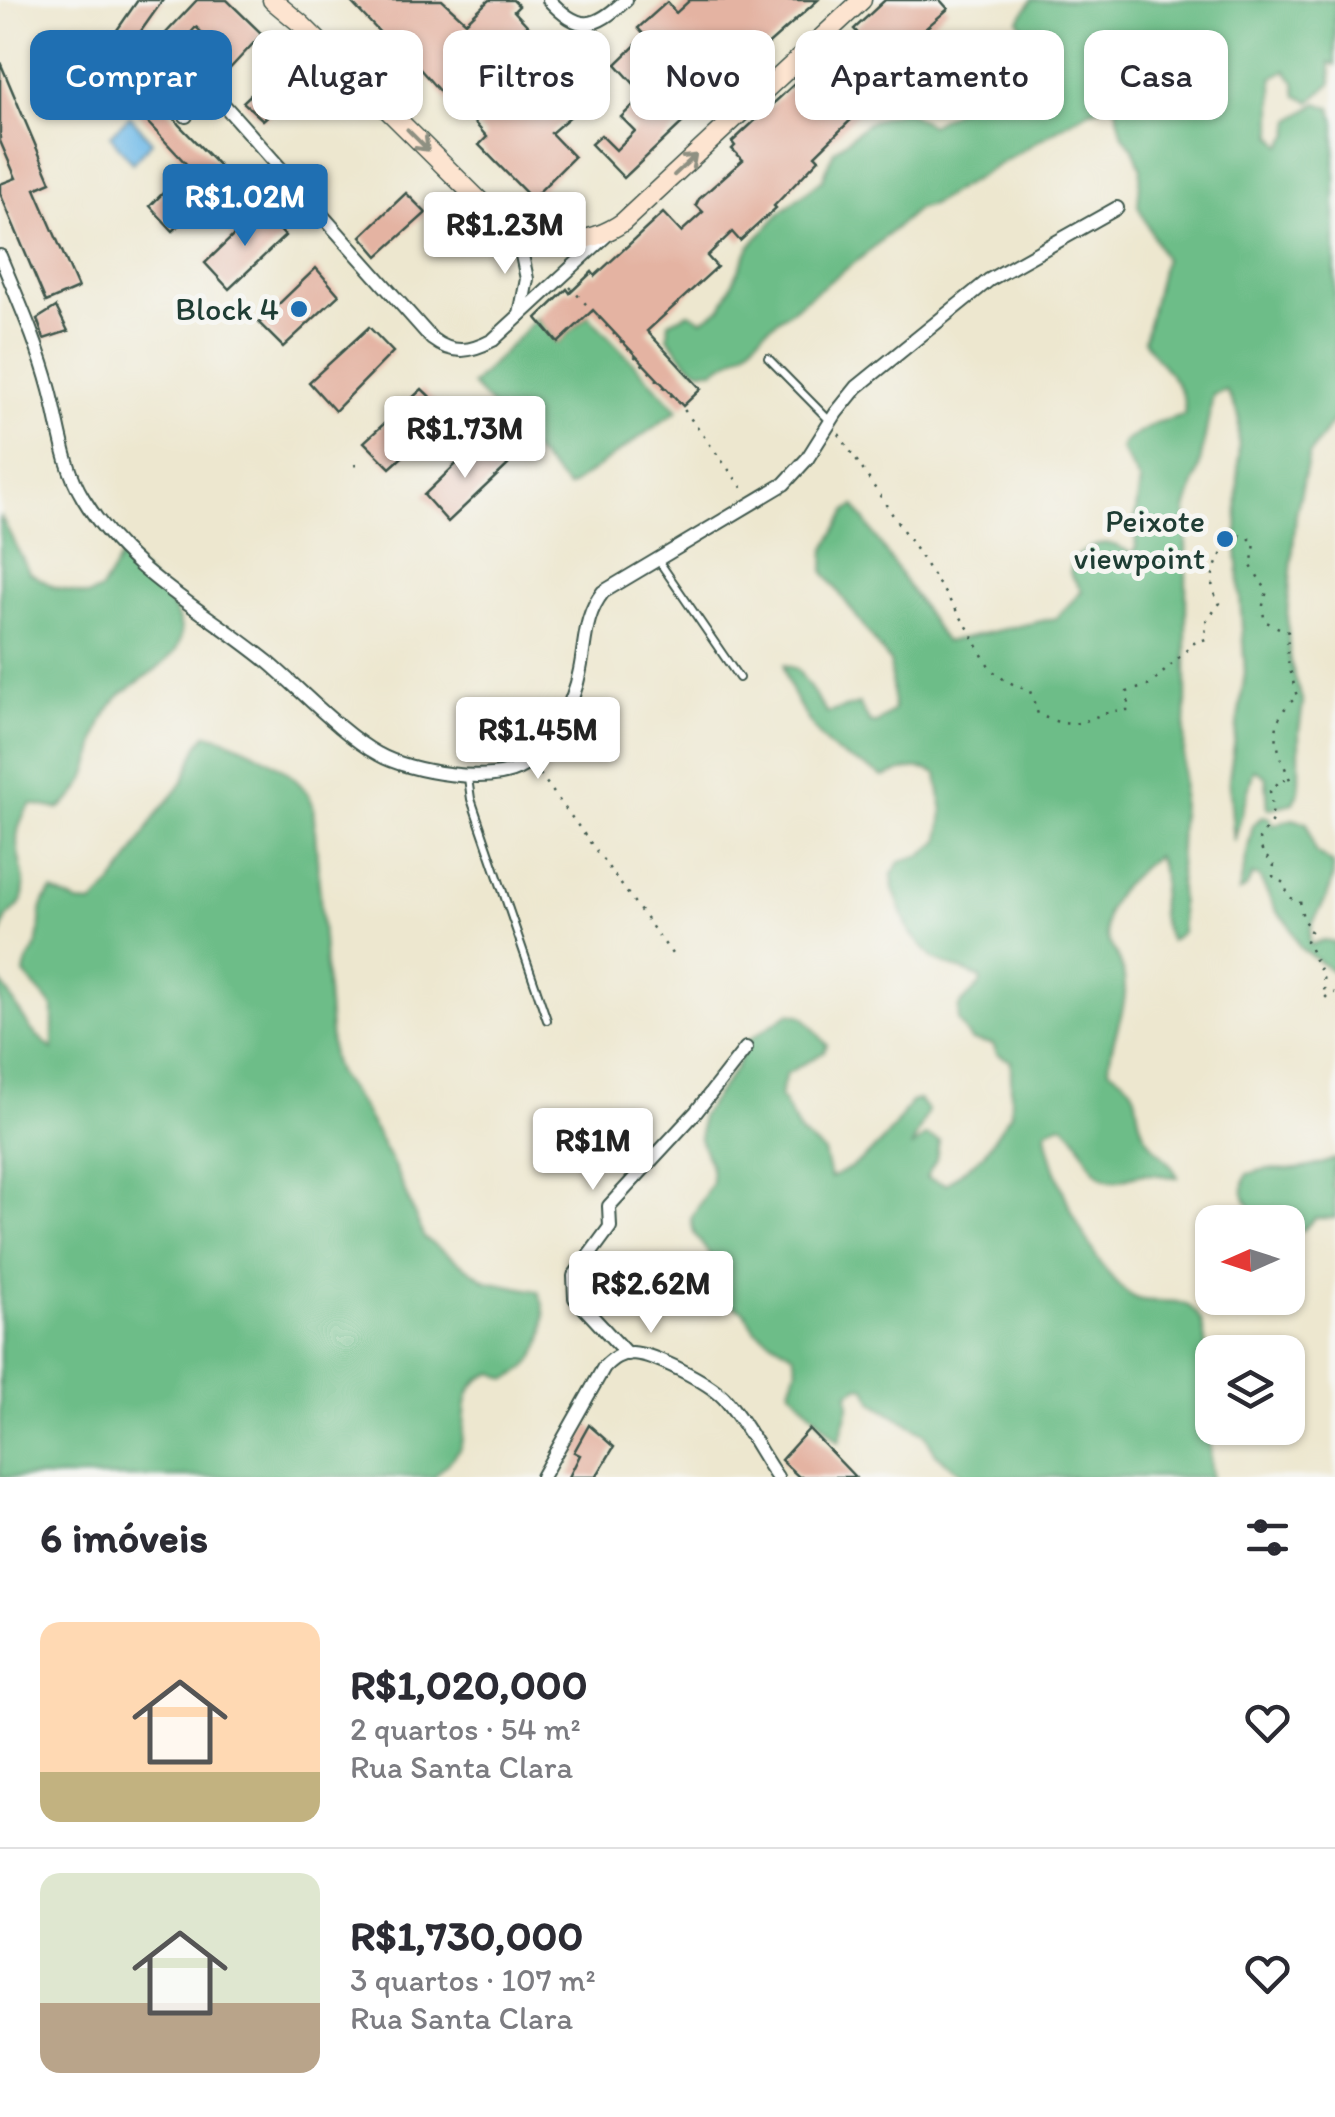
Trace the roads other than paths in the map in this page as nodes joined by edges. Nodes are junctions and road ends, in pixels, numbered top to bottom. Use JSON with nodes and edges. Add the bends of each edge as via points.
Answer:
{"nodes":[{"id":1,"x":272,"y":0,"type":"edge"},
{"id":2,"x":292,"y":0,"type":"edge"},
{"id":3,"x":549,"y":0,"type":"edge"},
{"id":4,"x":626,"y":0,"type":"edge"},
{"id":5,"x":862,"y":0,"type":"edge"},
{"id":6,"x":301,"y":24,"type":"junction"},
{"id":7,"x":232,"y":114,"type":"edge"},
{"id":8,"x":1117,"y":208,"type":"dead end"},
{"id":9,"x":612,"y":230,"type":"junction"},
{"id":10,"x":518,"y":236,"type":"junction"},
{"id":11,"x":0,"y":256,"type":"edge"},
{"id":12,"x":520,"y":318,"type":"junction"},
{"id":13,"x":768,"y":358,"type":"dead end"},
{"id":14,"x":830,"y":420,"type":"junction"},
{"id":15,"x":657,"y":559,"type":"junction"},
{"id":16,"x":738,"y":678,"type":"dead end"},
{"id":17,"x":468,"y":776,"type":"junction"},
{"id":18,"x":546,"y":1020,"type":"dead end"},
{"id":19,"x":746,"y":1048,"type":"dead end"},
{"id":20,"x":627,"y":1354,"type":"junction"},
{"id":21,"x":542,"y":1477,"type":"edge"},
{"id":22,"x":777,"y":1477,"type":"edge"}],
"edges":[{"from":1,"to":6,"type":"main road"},
{"from":2,"to":6,"type":"street"},
{"from":3,"to":4,"type":"street","via":[[575,23],[588,25]]},
{"from":9,"to":5,"type":"main road","one_way":true},
{"from":6,"to":10,"type":"main road","one_way":true},
{"from":7,"to":12,"type":"street","via":[[440,346],[477,348]]},
{"from":8,"to":14,"type":"street","via":[[972,292],[856,386]]},
{"from":9,"to":10,"type":"main road","via":[[566,240]]},
{"from":9,"to":12,"type":"street"},
{"from":10,"to":12,"type":"street","via":[[527,280]]},
{"from":11,"to":17,"type":"street","via":[[42,362],[73,480],[115,543],[376,754]]},
{"from":13,"to":14,"type":"lane"},
{"from":14,"to":15,"type":"street","via":[[796,472]]},
{"from":15,"to":16,"type":"lane"},
{"from":15,"to":17,"type":"street","via":[[595,603],[576,687],[559,724],[530,760],[510,773]]},
{"from":17,"to":18,"type":"lane"},
{"from":19,"to":20,"type":"street","via":[[609,1206],[610,1227],[574,1276],[576,1298]]},
{"from":20,"to":21,"type":"street","via":[[604,1367]]},
{"from":20,"to":22,"type":"street","via":[[643,1355],[714,1389]]}]}
